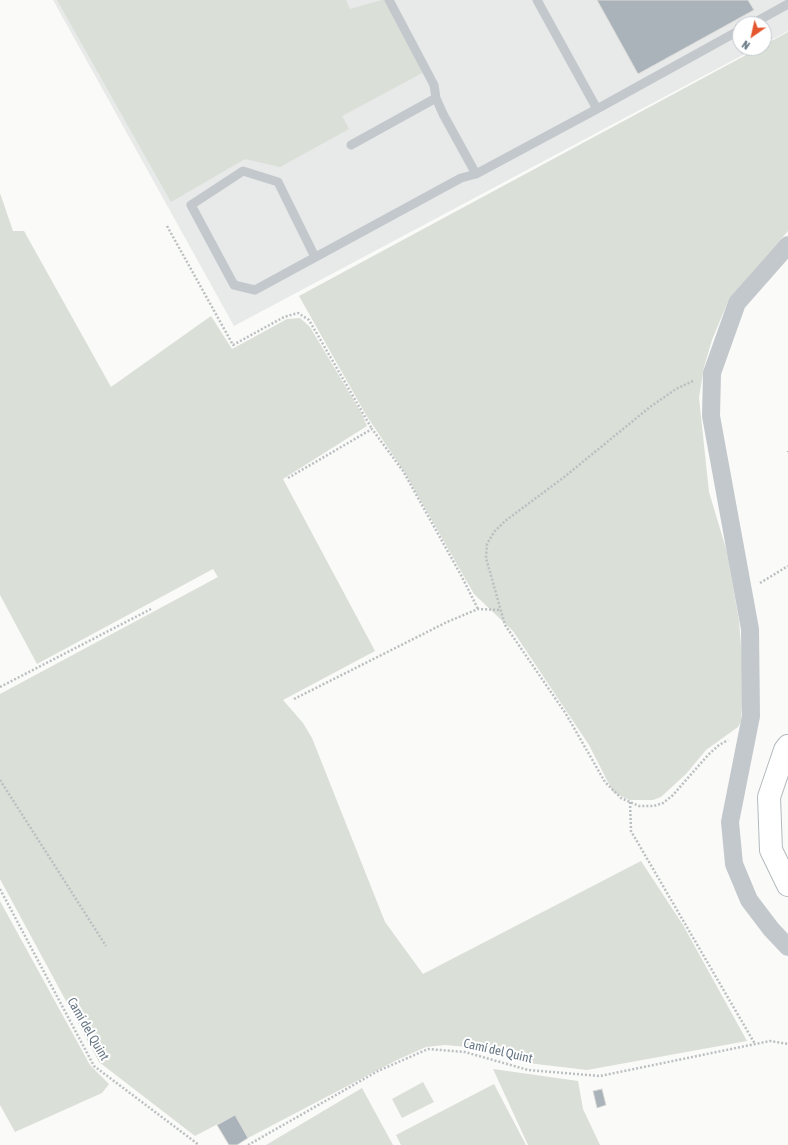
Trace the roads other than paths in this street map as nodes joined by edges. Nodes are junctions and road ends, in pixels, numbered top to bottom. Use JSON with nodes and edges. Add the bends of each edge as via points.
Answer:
{"nodes":[{"id":1,"x":388,"y":0,"type":"edge"},
{"id":2,"x":538,"y":0,"type":"edge"},
{"id":3,"x":786,"y":3,"type":"edge"},
{"id":4,"x":765,"y":16,"type":"edge"},
{"id":5,"x":732,"y":34,"type":"edge"},
{"id":6,"x":436,"y":98,"type":"junction"},
{"id":7,"x":597,"y":109,"type":"junction"},
{"id":8,"x":351,"y":145,"type":"dead end"},
{"id":9,"x":476,"y":174,"type":"junction"},
{"id":10,"x":788,"y":245,"type":"edge"},
{"id":11,"x":314,"y":257,"type":"junction"},
{"id":12,"x":788,"y":746,"type":"edge"},
{"id":13,"x":788,"y":885,"type":"edge"},
{"id":14,"x":788,"y":947,"type":"edge"}],
"edges":[{"from":1,"to":6,"type":"lane","via":[[434,85]]},
{"from":2,"to":7,"type":"lane"},
{"from":3,"to":4,"type":"lane"},
{"from":5,"to":7,"type":"lane"},
{"from":6,"to":8,"type":"lane"},
{"from":6,"to":9,"type":"lane","via":[[442,114]]},
{"from":7,"to":9,"type":"lane"},
{"from":9,"to":11,"type":"lane","via":[[461,178]]},
{"from":10,"to":14,"type":"street","via":[[737,303],[712,373],[711,416],[750,629],[751,716],[730,822],[734,864],[749,900]]},
{"from":11,"to":11,"type":"lane","via":[[254,290],[234,285],[191,205],[243,171],[278,182]]},
{"from":12,"to":13,"type":"main road","via":[[769,797],[771,850]]}]}
